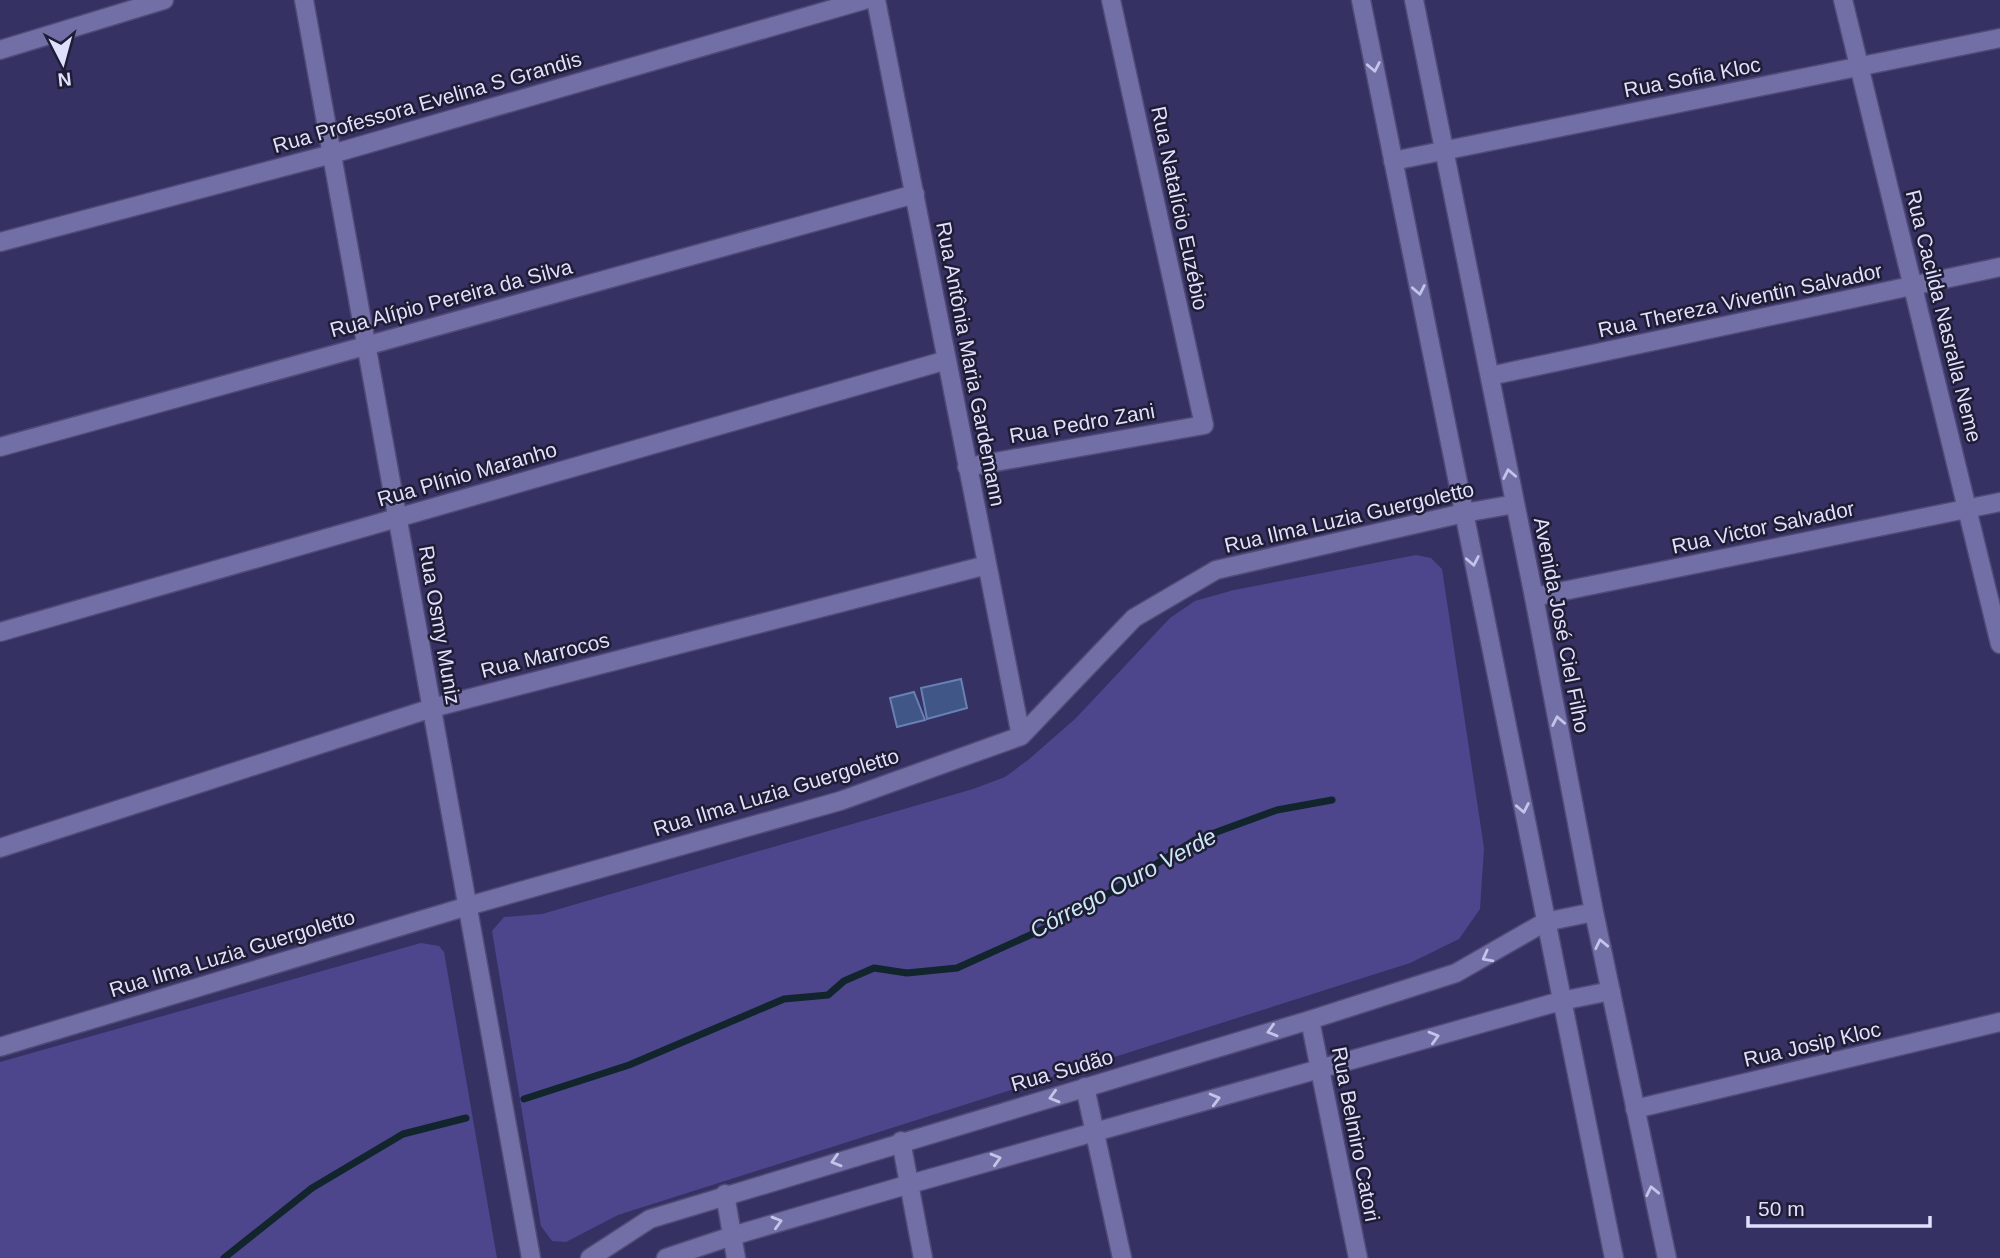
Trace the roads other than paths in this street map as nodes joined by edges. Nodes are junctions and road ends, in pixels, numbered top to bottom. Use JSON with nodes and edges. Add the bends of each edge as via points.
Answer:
{"nodes":[{"id":1,"x":164,"y":0,"type":"edge"},
{"id":2,"x":304,"y":0,"type":"edge"},
{"id":3,"x":864,"y":0,"type":"edge"},
{"id":4,"x":876,"y":0,"type":"edge"},
{"id":5,"x":1111,"y":0,"type":"edge"},
{"id":6,"x":1361,"y":0,"type":"edge"},
{"id":7,"x":1414,"y":0,"type":"edge"},
{"id":8,"x":1843,"y":0,"type":"edge"},
{"id":9,"x":2000,"y":38,"type":"edge"},
{"id":10,"x":0,"y":50,"type":"edge"},
{"id":11,"x":1859,"y":67,"type":"junction"},
{"id":12,"x":1444,"y":150,"type":"junction"},
{"id":13,"x":332,"y":154,"type":"junction"},
{"id":14,"x":1393,"y":161,"type":"junction"},
{"id":15,"x":915,"y":194,"type":"junction"},
{"id":16,"x":0,"y":242,"type":"edge"},
{"id":17,"x":2000,"y":267,"type":"edge"},
{"id":18,"x":1913,"y":286,"type":"junction"},
{"id":19,"x":367,"y":345,"type":"junction"},
{"id":20,"x":947,"y":360,"type":"junction"},
{"id":21,"x":1490,"y":376,"type":"junction"},
{"id":22,"x":1204,"y":425,"type":"joint"},
{"id":23,"x":0,"y":447,"type":"edge"},
{"id":24,"x":967,"y":467,"type":"junction"},
{"id":25,"x":2000,"y":502,"type":"edge"},
{"id":26,"x":1516,"y":504,"type":"junction"},
{"id":27,"x":1968,"y":508,"type":"junction"},
{"id":28,"x":1464,"y":513,"type":"junction"},
{"id":29,"x":398,"y":518,"type":"junction"},
{"id":30,"x":987,"y":565,"type":"junction"},
{"id":31,"x":1534,"y":597,"type":"junction"},
{"id":32,"x":0,"y":632,"type":"edge"},
{"id":33,"x":2000,"y":644,"type":"edge"},
{"id":34,"x":432,"y":708,"type":"junction"},
{"id":35,"x":1021,"y":736,"type":"junction"},
{"id":36,"x":0,"y":848,"type":"edge"},
{"id":37,"x":468,"y":906,"type":"junction"},
{"id":38,"x":1594,"y":912,"type":"junction"},
{"id":39,"x":1545,"y":922,"type":"junction"},
{"id":40,"x":1611,"y":991,"type":"junction"},
{"id":41,"x":1561,"y":1001,"type":"junction"},
{"id":42,"x":1310,"y":1020,"type":"junction"},
{"id":43,"x":2000,"y":1022,"type":"edge"},
{"id":44,"x":0,"y":1047,"type":"edge"},
{"id":45,"x":1321,"y":1068,"type":"junction"},
{"id":46,"x":1086,"y":1087,"type":"junction"},
{"id":47,"x":1635,"y":1109,"type":"junction"},
{"id":48,"x":1096,"y":1131,"type":"junction"},
{"id":49,"x":901,"y":1141,"type":"junction"},
{"id":50,"x":910,"y":1184,"type":"junction"},
{"id":51,"x":725,"y":1194,"type":"junction"},
{"id":52,"x":732,"y":1236,"type":"junction"},
{"id":53,"x":531,"y":1258,"type":"edge"},
{"id":54,"x":590,"y":1258,"type":"edge"},
{"id":55,"x":666,"y":1258,"type":"edge"},
{"id":56,"x":736,"y":1258,"type":"edge"},
{"id":57,"x":923,"y":1258,"type":"edge"},
{"id":58,"x":1122,"y":1258,"type":"edge"},
{"id":59,"x":1358,"y":1258,"type":"edge"},
{"id":60,"x":1614,"y":1258,"type":"edge"},
{"id":61,"x":1667,"y":1258,"type":"edge"}],
"edges":[{"from":1,"to":10,"type":"street"},
{"from":2,"to":13,"type":"street","name":"Rua Osmy Muniz"},
{"from":3,"to":13,"type":"street","name":"Rua Professora Evelina S Grandis"},
{"from":4,"to":15,"type":"street","name":"Rua Antônia Maria Gardemann"},
{"from":5,"to":22,"type":"street","name":"Rua Natalício Euzébio"},
{"from":6,"to":14,"type":"street","one_way":true},
{"from":7,"to":12,"type":"street","name":"Avenida José Ciel Filho"},
{"from":8,"to":11,"type":"street","name":"Rua Cacilda Nasralla Neme"},
{"from":9,"to":11,"type":"street","name":"Rua Sofia Kloc"},
{"from":11,"to":12,"type":"street","name":"Rua Sofia Kloc"},
{"from":11,"to":18,"type":"street","name":"Rua Cacilda Nasralla Neme"},
{"from":12,"to":14,"type":"street","name":"Rua Sofia Kloc"},
{"from":12,"to":21,"type":"street","name":"Avenida José Ciel Filho"},
{"from":13,"to":16,"type":"street","name":"Rua Professora Evelina S Grandis"},
{"from":13,"to":19,"type":"street","name":"Rua Osmy Muniz"},
{"from":14,"to":28,"type":"street","one_way":true},
{"from":15,"to":19,"type":"street","name":"Rua Alípio Pereira da Silva"},
{"from":15,"to":20,"type":"street","name":"Rua Antônia Maria Gardemann"},
{"from":17,"to":18,"type":"street","name":"Rua Thereza Viventin Salvador"},
{"from":18,"to":21,"type":"street","name":"Rua Thereza Viventin Salvador"},
{"from":18,"to":27,"type":"street","name":"Rua Cacilda Nasralla Neme"},
{"from":19,"to":23,"type":"street","name":"Rua Alípio Pereira da Silva"},
{"from":19,"to":29,"type":"street","name":"Rua Osmy Muniz"},
{"from":20,"to":24,"type":"street","name":"Rua Antônia Maria Gardemann"},
{"from":20,"to":29,"type":"street","name":"Rua Plínio Maranho"},
{"from":26,"to":21,"type":"street","name":"Avenida José Ciel Filho","one_way":true},
{"from":22,"to":24,"type":"street","name":"Rua Pedro Zani"},
{"from":24,"to":30,"type":"street","name":"Rua Antônia Maria Gardemann"},
{"from":25,"to":27,"type":"street","name":"Rua Victor Salvador"},
{"from":26,"to":28,"type":"street","name":"Rua Ilma Luzia Guergoletto"},
{"from":26,"to":31,"type":"street","name":"Avenida José Ciel Filho"},
{"from":27,"to":31,"type":"street","name":"Rua Victor Salvador"},
{"from":27,"to":33,"type":"street","name":"Rua Cacilda Nasralla Neme"},
{"from":28,"to":35,"type":"street","name":"Rua Ilma Luzia Guergoletto","via":[[1216,570],[1134,618]]},
{"from":28,"to":39,"type":"street","one_way":true},
{"from":29,"to":32,"type":"street","name":"Rua Plínio Maranho"},
{"from":29,"to":34,"type":"street","name":"Rua Osmy Muniz"},
{"from":30,"to":34,"type":"street","name":"Rua Marrocos"},
{"from":30,"to":35,"type":"street","name":"Rua Antônia Maria Gardemann"},
{"from":38,"to":31,"type":"street","name":"Avenida José Ciel Filho","one_way":true},
{"from":34,"to":36,"type":"street","name":"Rua Marrocos"},
{"from":34,"to":37,"type":"street","name":"Rua Osmy Muniz"},
{"from":35,"to":37,"type":"street","name":"Rua Ilma Luzia Guergoletto","via":[[840,800]]},
{"from":37,"to":44,"type":"street","name":"Rua Ilma Luzia Guergoletto"},
{"from":37,"to":53,"type":"street","name":"Rua Osmy Muniz"},
{"from":38,"to":39,"type":"street","name":"Rua Sudão"},
{"from":40,"to":38,"type":"street","name":"Avenida José Ciel Filho","one_way":true},
{"from":39,"to":41,"type":"street"},
{"from":39,"to":42,"type":"street","name":"Rua Sudão","one_way":true,"via":[[1456,973]]},
{"from":40,"to":41,"type":"street"},
{"from":40,"to":47,"type":"street","name":"Avenida José Ciel Filho"},
{"from":45,"to":41,"type":"street","one_way":true},
{"from":41,"to":60,"type":"street"},
{"from":42,"to":45,"type":"street","name":"Rua Belmiro Catori"},
{"from":42,"to":46,"type":"street","name":"Rua Sudão","one_way":true},
{"from":43,"to":47,"type":"street","name":"Rua Josip Kloc"},
{"from":48,"to":45,"type":"street","one_way":true},
{"from":45,"to":59,"type":"street","name":"Rua Belmiro Catori"},
{"from":46,"to":48,"type":"street"},
{"from":46,"to":49,"type":"street","name":"Rua Sudão","one_way":true},
{"from":61,"to":47,"type":"street","name":"Avenida José Ciel Filho","one_way":true},
{"from":50,"to":48,"type":"street","one_way":true},
{"from":48,"to":58,"type":"street"},
{"from":49,"to":50,"type":"street"},
{"from":49,"to":51,"type":"street","name":"Rua Sudão","one_way":true},
{"from":52,"to":50,"type":"street","one_way":true},
{"from":50,"to":57,"type":"street"},
{"from":51,"to":52,"type":"street"},
{"from":51,"to":54,"type":"street","name":"Rua Sudão","via":[[650,1219]]},
{"from":52,"to":55,"type":"street"},
{"from":52,"to":56,"type":"street"}]}
